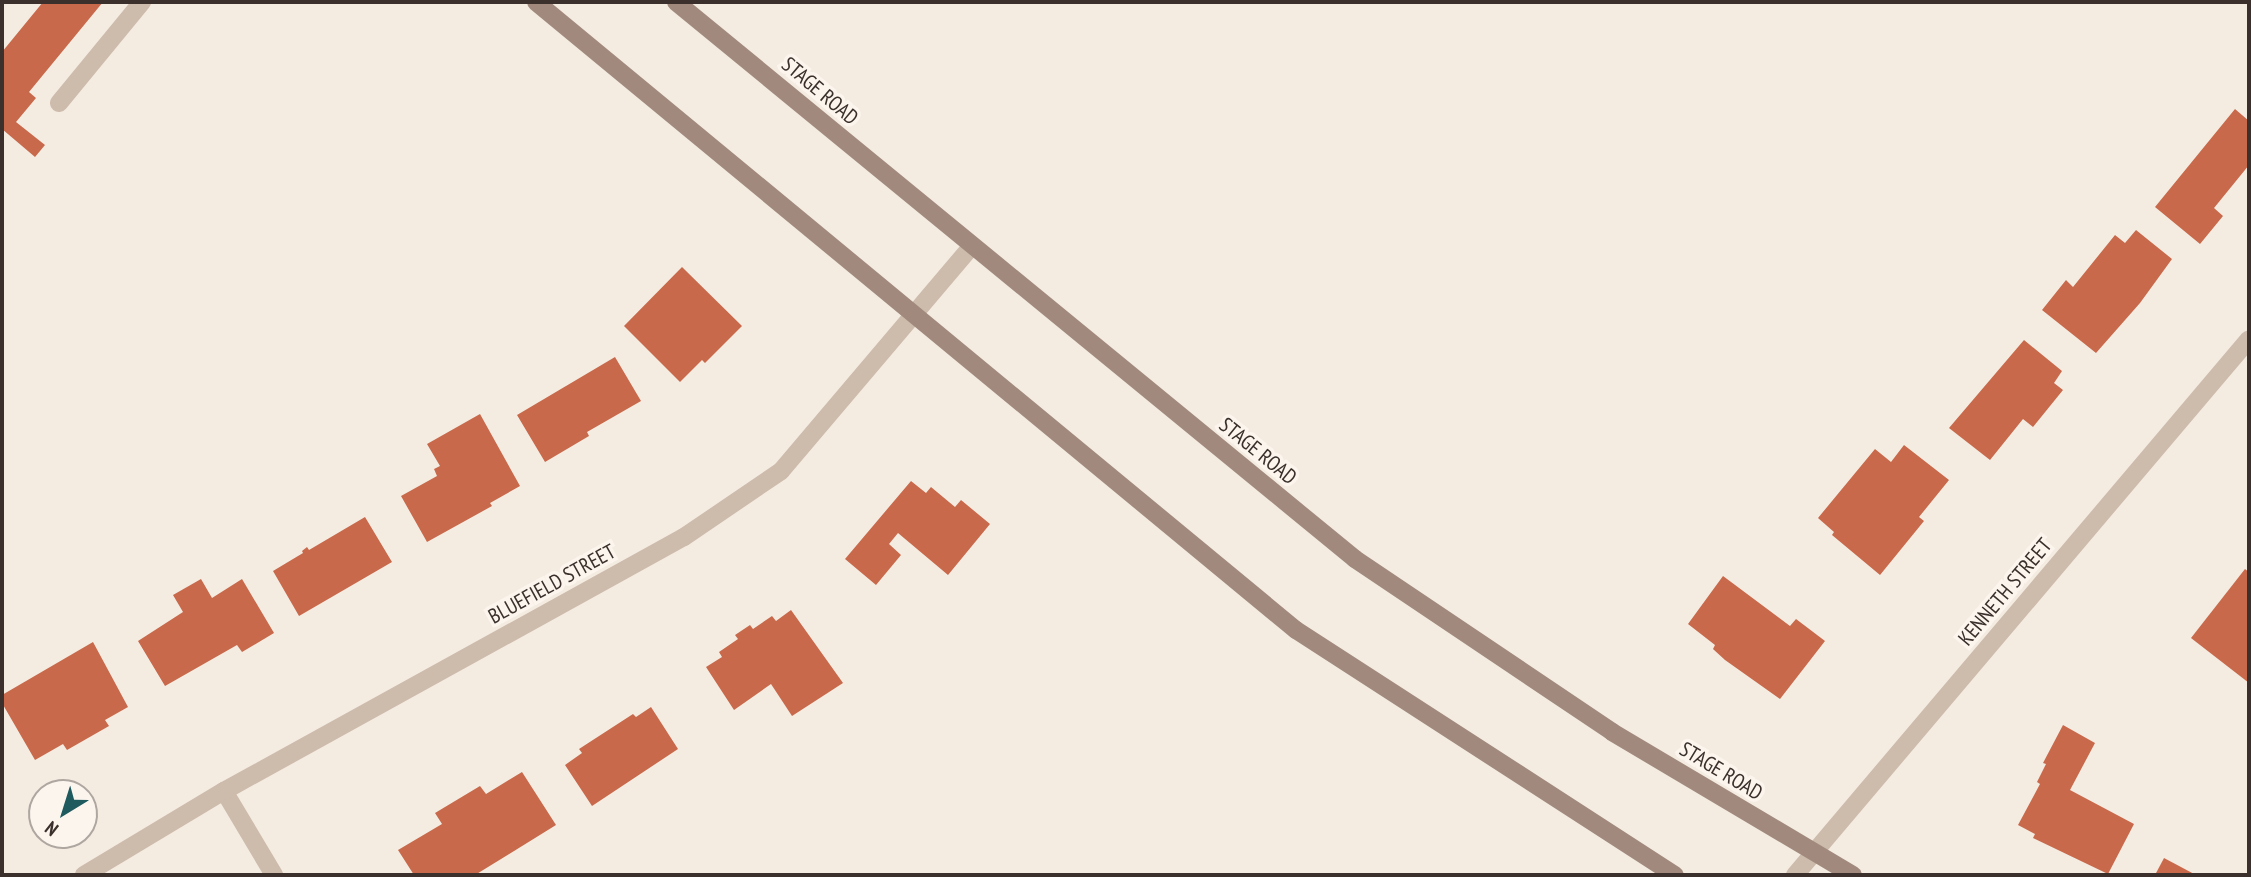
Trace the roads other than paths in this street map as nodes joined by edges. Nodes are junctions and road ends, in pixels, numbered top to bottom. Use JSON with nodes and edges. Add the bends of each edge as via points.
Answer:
{"nodes":[{"id":1,"x":142,"y":2,"type":"edge"},
{"id":2,"x":536,"y":2,"type":"edge"},
{"id":3,"x":676,"y":2,"type":"edge"},
{"id":4,"x":59,"y":103,"type":"dead end"},
{"id":5,"x":972,"y":246,"type":"junction"},
{"id":6,"x":914,"y":317,"type":"junction"},
{"id":7,"x":2249,"y":339,"type":"edge"},
{"id":8,"x":2243,"y":358,"type":"edge"},
{"id":9,"x":224,"y":791,"type":"junction"},
{"id":10,"x":1814,"y":854,"type":"junction"},
{"id":11,"x":84,"y":875,"type":"edge"},
{"id":12,"x":274,"y":875,"type":"edge"},
{"id":13,"x":1675,"y":875,"type":"edge"},
{"id":14,"x":1795,"y":875,"type":"edge"},
{"id":15,"x":1853,"y":875,"type":"edge"}],
"edges":[{"from":1,"to":4,"type":"street"},
{"from":2,"to":6,"type":"main road"},
{"from":3,"to":5,"type":"main road","name":"STAGE ROAD"},
{"from":5,"to":6,"type":"street","name":"BLUEFIELD STREET"},
{"from":5,"to":10,"type":"main road","name":"STAGE ROAD","via":[[1355,559],[1612,732]]},
{"from":6,"to":9,"type":"street","name":"BLUEFIELD STREET","via":[[771,478],[684,537]]},
{"from":6,"to":13,"type":"main road","via":[[1296,630]]},
{"from":7,"to":8,"type":"street","name":"KENNETH STREET"},
{"from":8,"to":10,"type":"street","name":"KENNETH STREET"},
{"from":9,"to":11,"type":"street","name":"BLUEFIELD STREET"},
{"from":9,"to":12,"type":"street"},
{"from":10,"to":14,"type":"street","name":"KENNETH STREET"},
{"from":10,"to":15,"type":"main road","name":"STAGE ROAD"}]}
